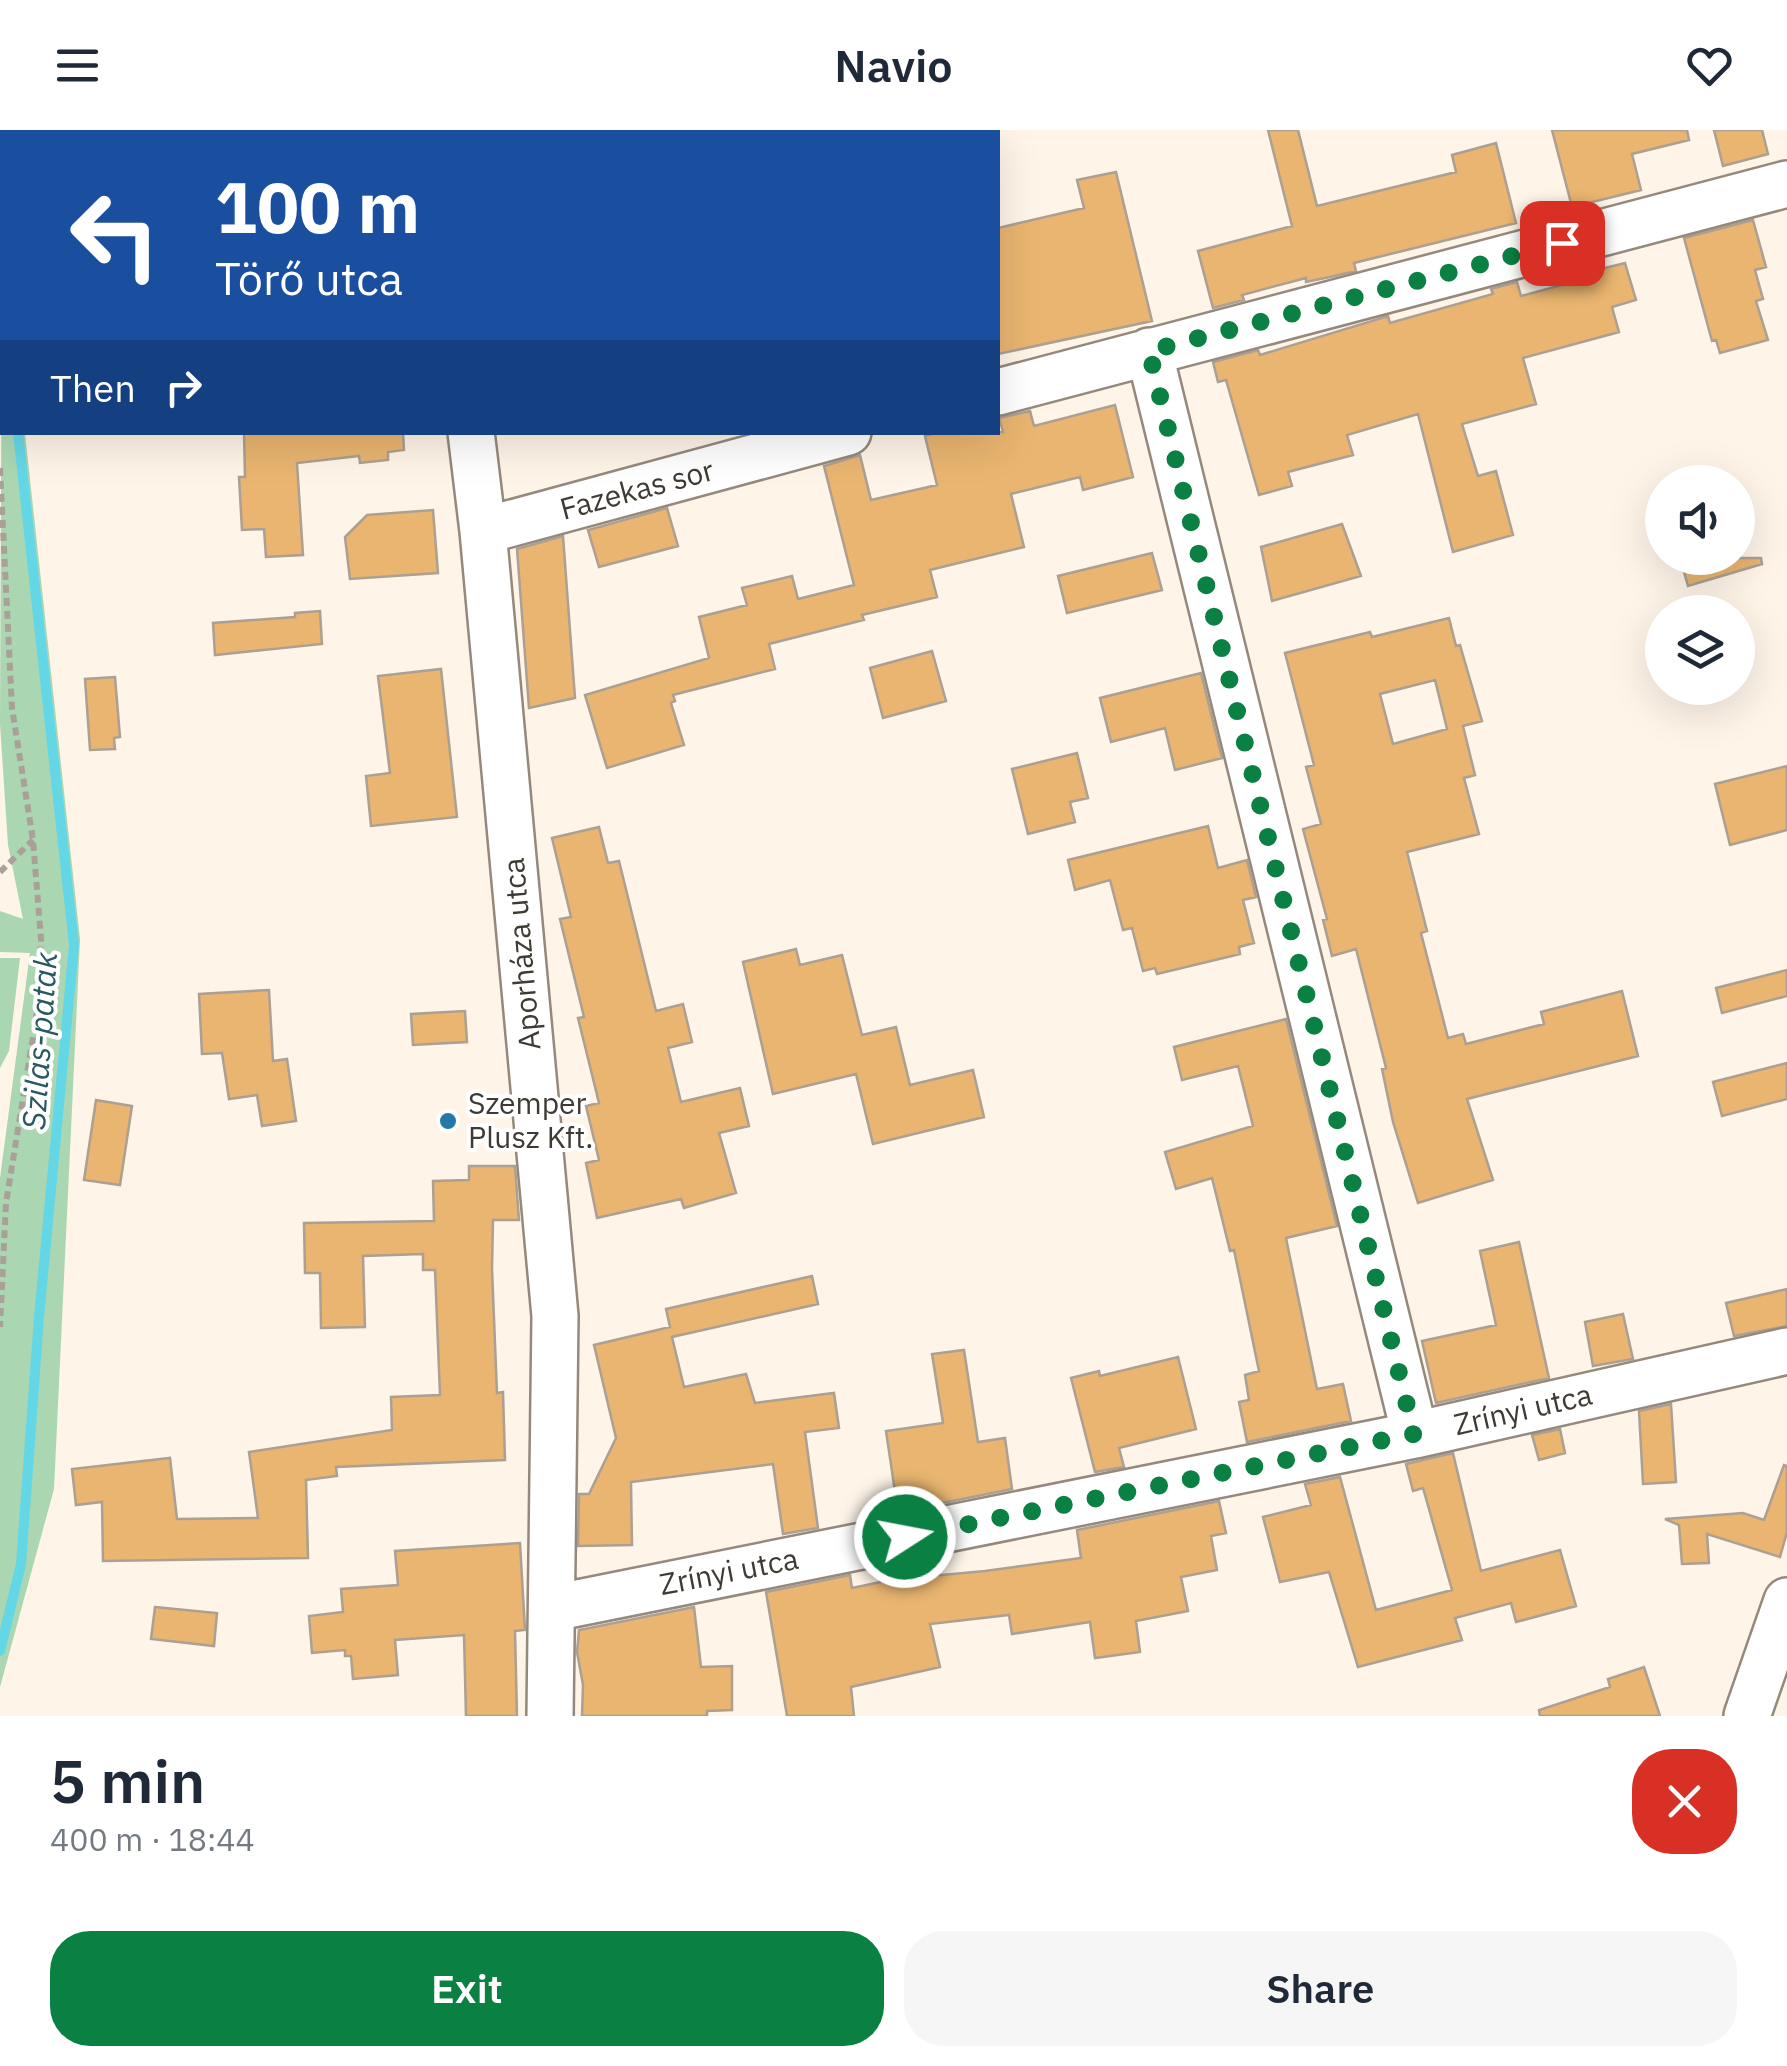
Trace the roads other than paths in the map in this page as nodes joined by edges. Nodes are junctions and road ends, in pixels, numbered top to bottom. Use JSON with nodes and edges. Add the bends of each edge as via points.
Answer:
{"nodes":[{"id":1,"x":1787,"y":184,"type":"edge"},
{"id":2,"x":1149,"y":351,"type":"junction"},
{"id":3,"x":1000,"y":391,"type":"edge"},
{"id":4,"x":471,"y":435,"type":"edge"},
{"id":5,"x":837,"y":435,"type":"edge"},
{"id":6,"x":483,"y":531,"type":"junction"},
{"id":7,"x":1787,"y":1352,"type":"edge"},
{"id":8,"x":1414,"y":1434,"type":"junction"},
{"id":9,"x":1787,"y":1601,"type":"edge"},
{"id":10,"x":553,"y":1608,"type":"junction"},
{"id":11,"x":550,"y":1716,"type":"edge"},
{"id":12,"x":1747,"y":1716,"type":"edge"}],
"edges":[{"from":1,"to":2,"type":"street"},
{"from":2,"to":3,"type":"street"},
{"from":2,"to":8,"type":"street"},
{"from":4,"to":6,"type":"street","name":"Aporháza utca"},
{"from":5,"to":6,"type":"street","name":"Fazekas sor"},
{"from":6,"to":10,"type":"street","name":"Aporháza utca","via":[[555,1316]]},
{"from":7,"to":8,"type":"street","name":"Zrínyi utca"},
{"from":8,"to":10,"type":"street","name":"Zrínyi utca"},
{"from":9,"to":12,"type":"street"},
{"from":10,"to":11,"type":"street","name":"Aporháza utca"}]}
